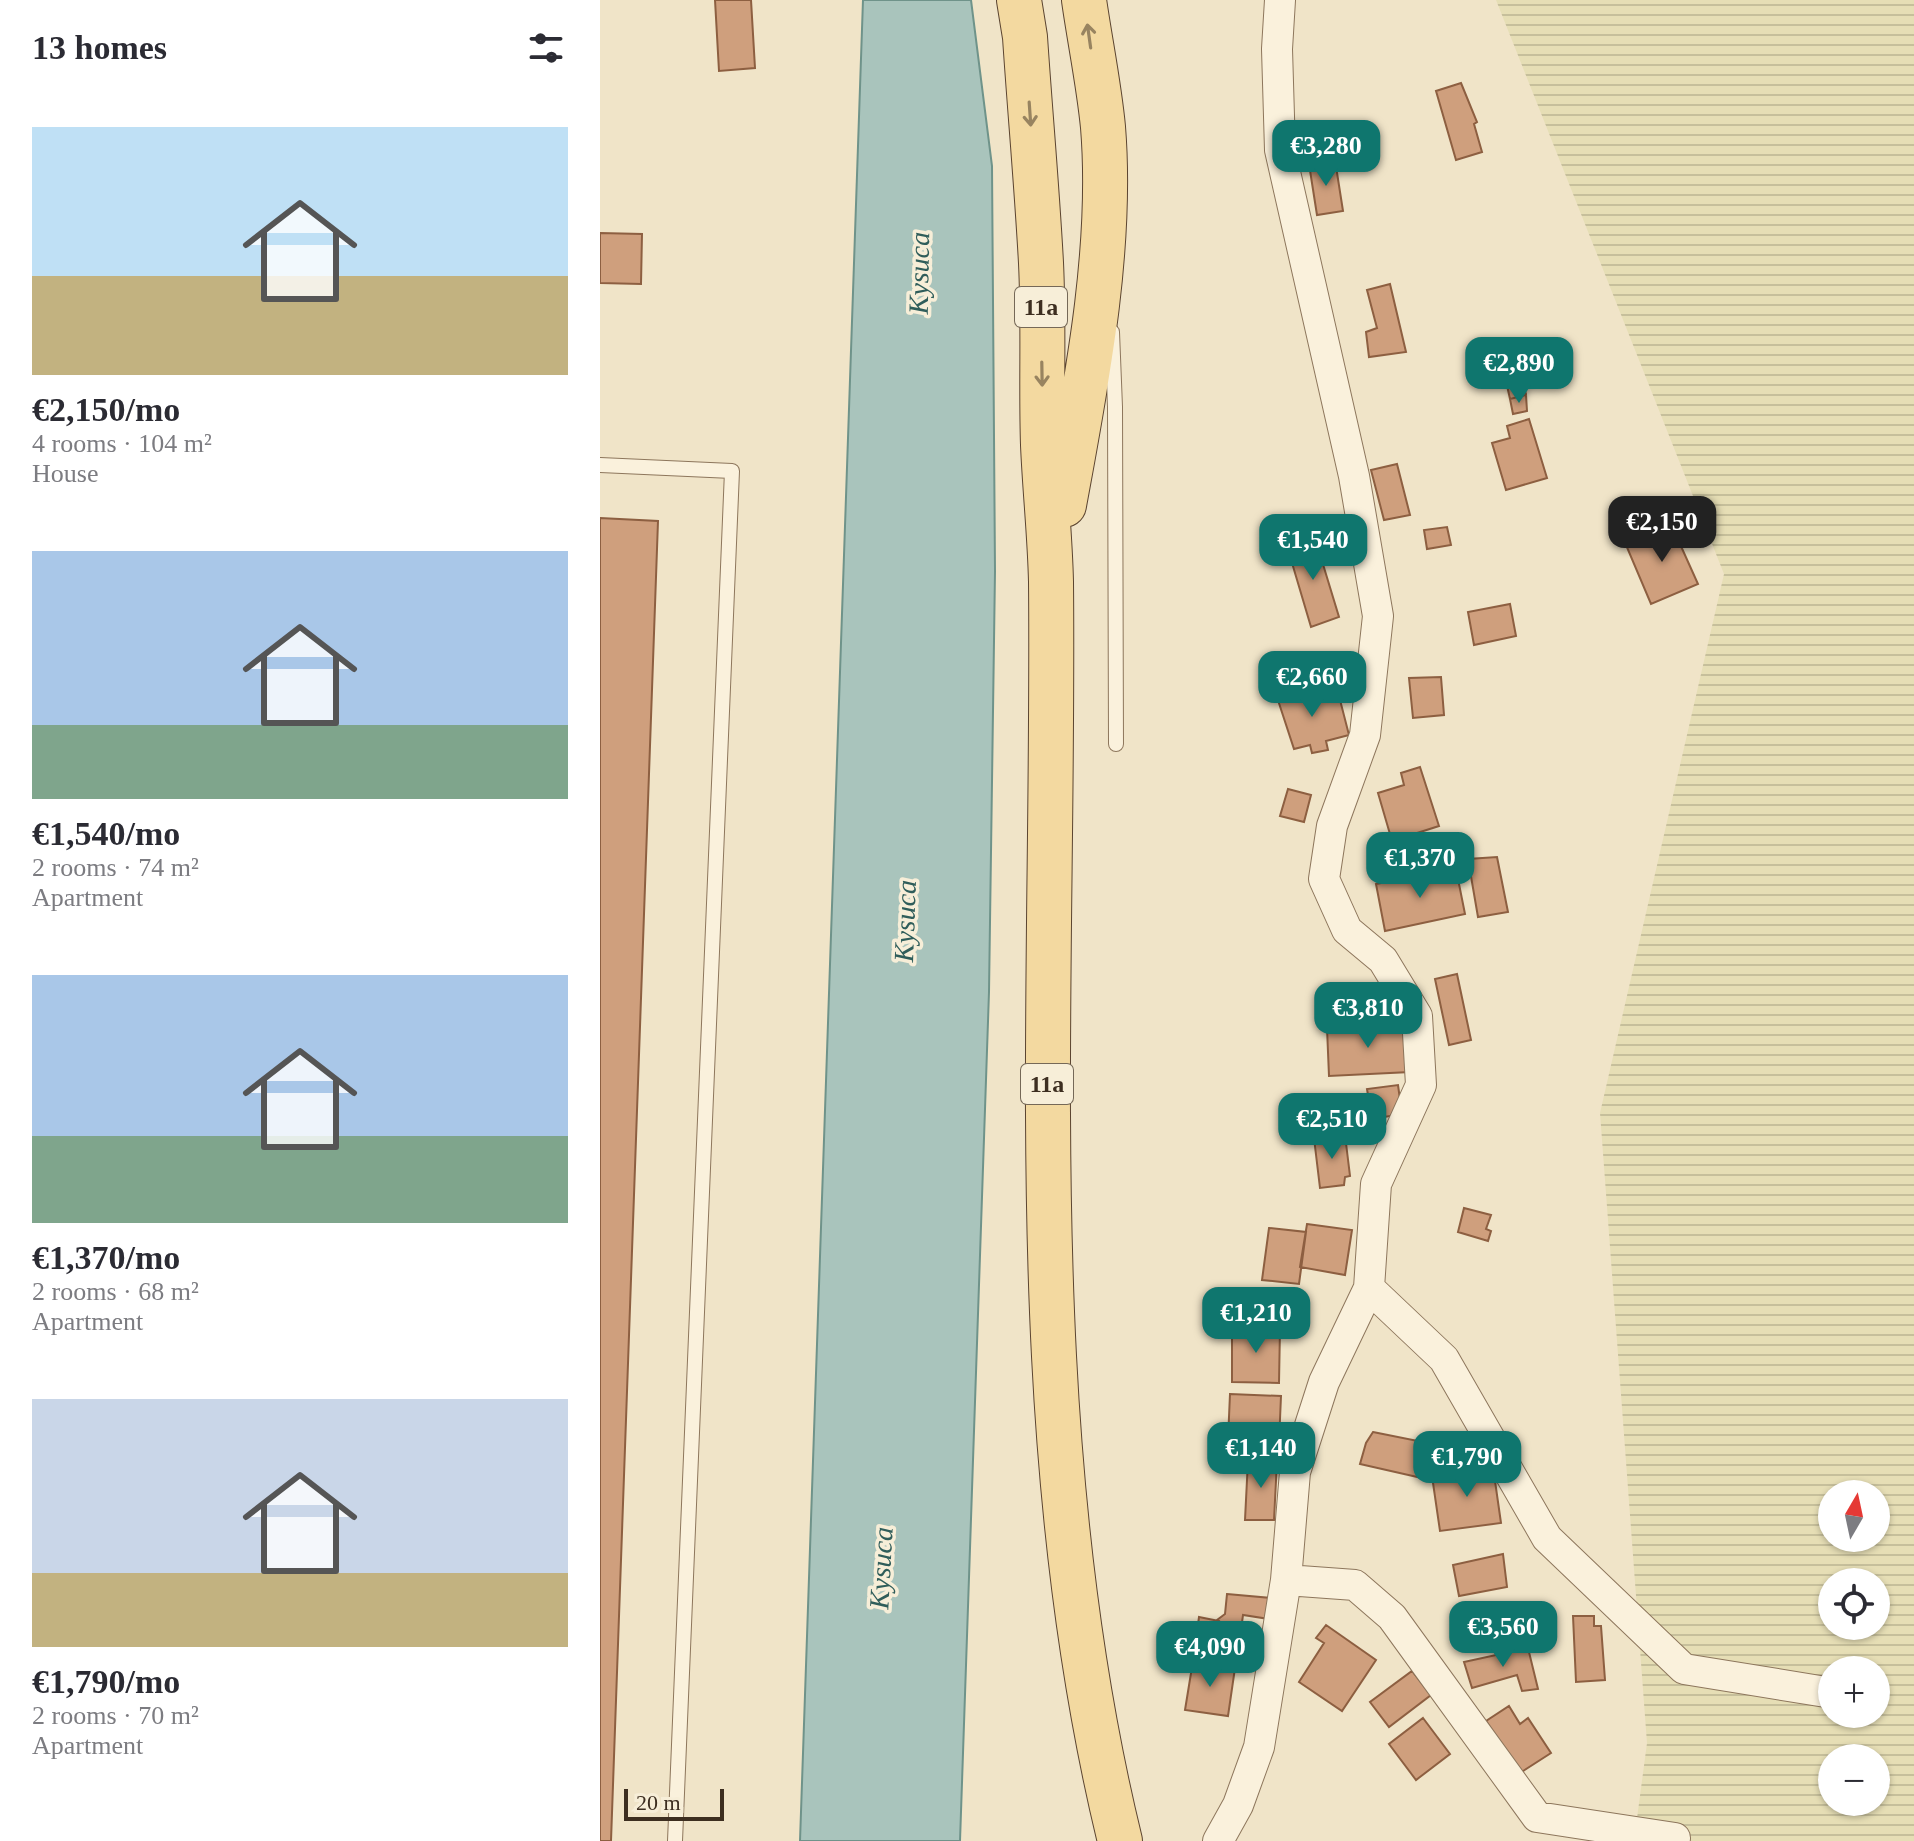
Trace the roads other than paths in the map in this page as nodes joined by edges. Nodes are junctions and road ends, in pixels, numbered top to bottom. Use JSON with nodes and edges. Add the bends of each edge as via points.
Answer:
{"nodes":[{"id":1,"x":1019,"y":0,"type":"edge"},
{"id":2,"x":1084,"y":0,"type":"edge"},
{"id":3,"x":1280,"y":0,"type":"edge"},
{"id":4,"x":1103,"y":128,"type":"junction"},
{"id":5,"x":600,"y":465,"type":"edge"},
{"id":6,"x":1051,"y":578,"type":"junction"},
{"id":7,"x":1116,"y":744,"type":"dead end"},
{"id":8,"x":1369,"y":1288,"type":"junction"},
{"id":9,"x":1286,"y":1580,"type":"junction"},
{"id":10,"x":1818,"y":1691,"type":"edge"},
{"id":11,"x":1530,"y":1829,"type":"edge"},
{"id":12,"x":1675,"y":1838,"type":"dead end"},
{"id":13,"x":675,"y":1841,"type":"edge"},
{"id":14,"x":1120,"y":1841,"type":"edge"},
{"id":15,"x":1218,"y":1841,"type":"edge"}],
"edges":[{"from":1,"to":6,"type":"main road","number":"11a","one_way":true,"via":[[1041,264]]},
{"from":4,"to":2,"type":"main road","number":"11a","one_way":true},
{"from":3,"to":8,"type":"street","via":[[1280,150],[1354,476],[1378,616],[1365,735],[1332,826],[1324,879],[1347,930],[1383,960],[1417,1016],[1421,1085],[1376,1184]]},
{"from":4,"to":6,"type":"main road","number":"11a","via":[[1104,227],[1082,405]]},
{"from":4,"to":7,"type":"lane","via":[[1115,407]]},
{"from":5,"to":13,"type":"lane","via":[[732,471]]},
{"from":6,"to":14,"type":"main road","number":"11a","via":[[1050,1308],[1073,1590]]},
{"from":8,"to":9,"type":"street","via":[[1324,1382],[1295,1472]]},
{"from":8,"to":10,"type":"street","via":[[1444,1359],[1547,1538],[1684,1669]]},
{"from":9,"to":11,"type":"street","via":[[1355,1585],[1392,1617]]},
{"from":9,"to":15,"type":"street","via":[[1259,1747]]},
{"from":11,"to":12,"type":"street"}]}
